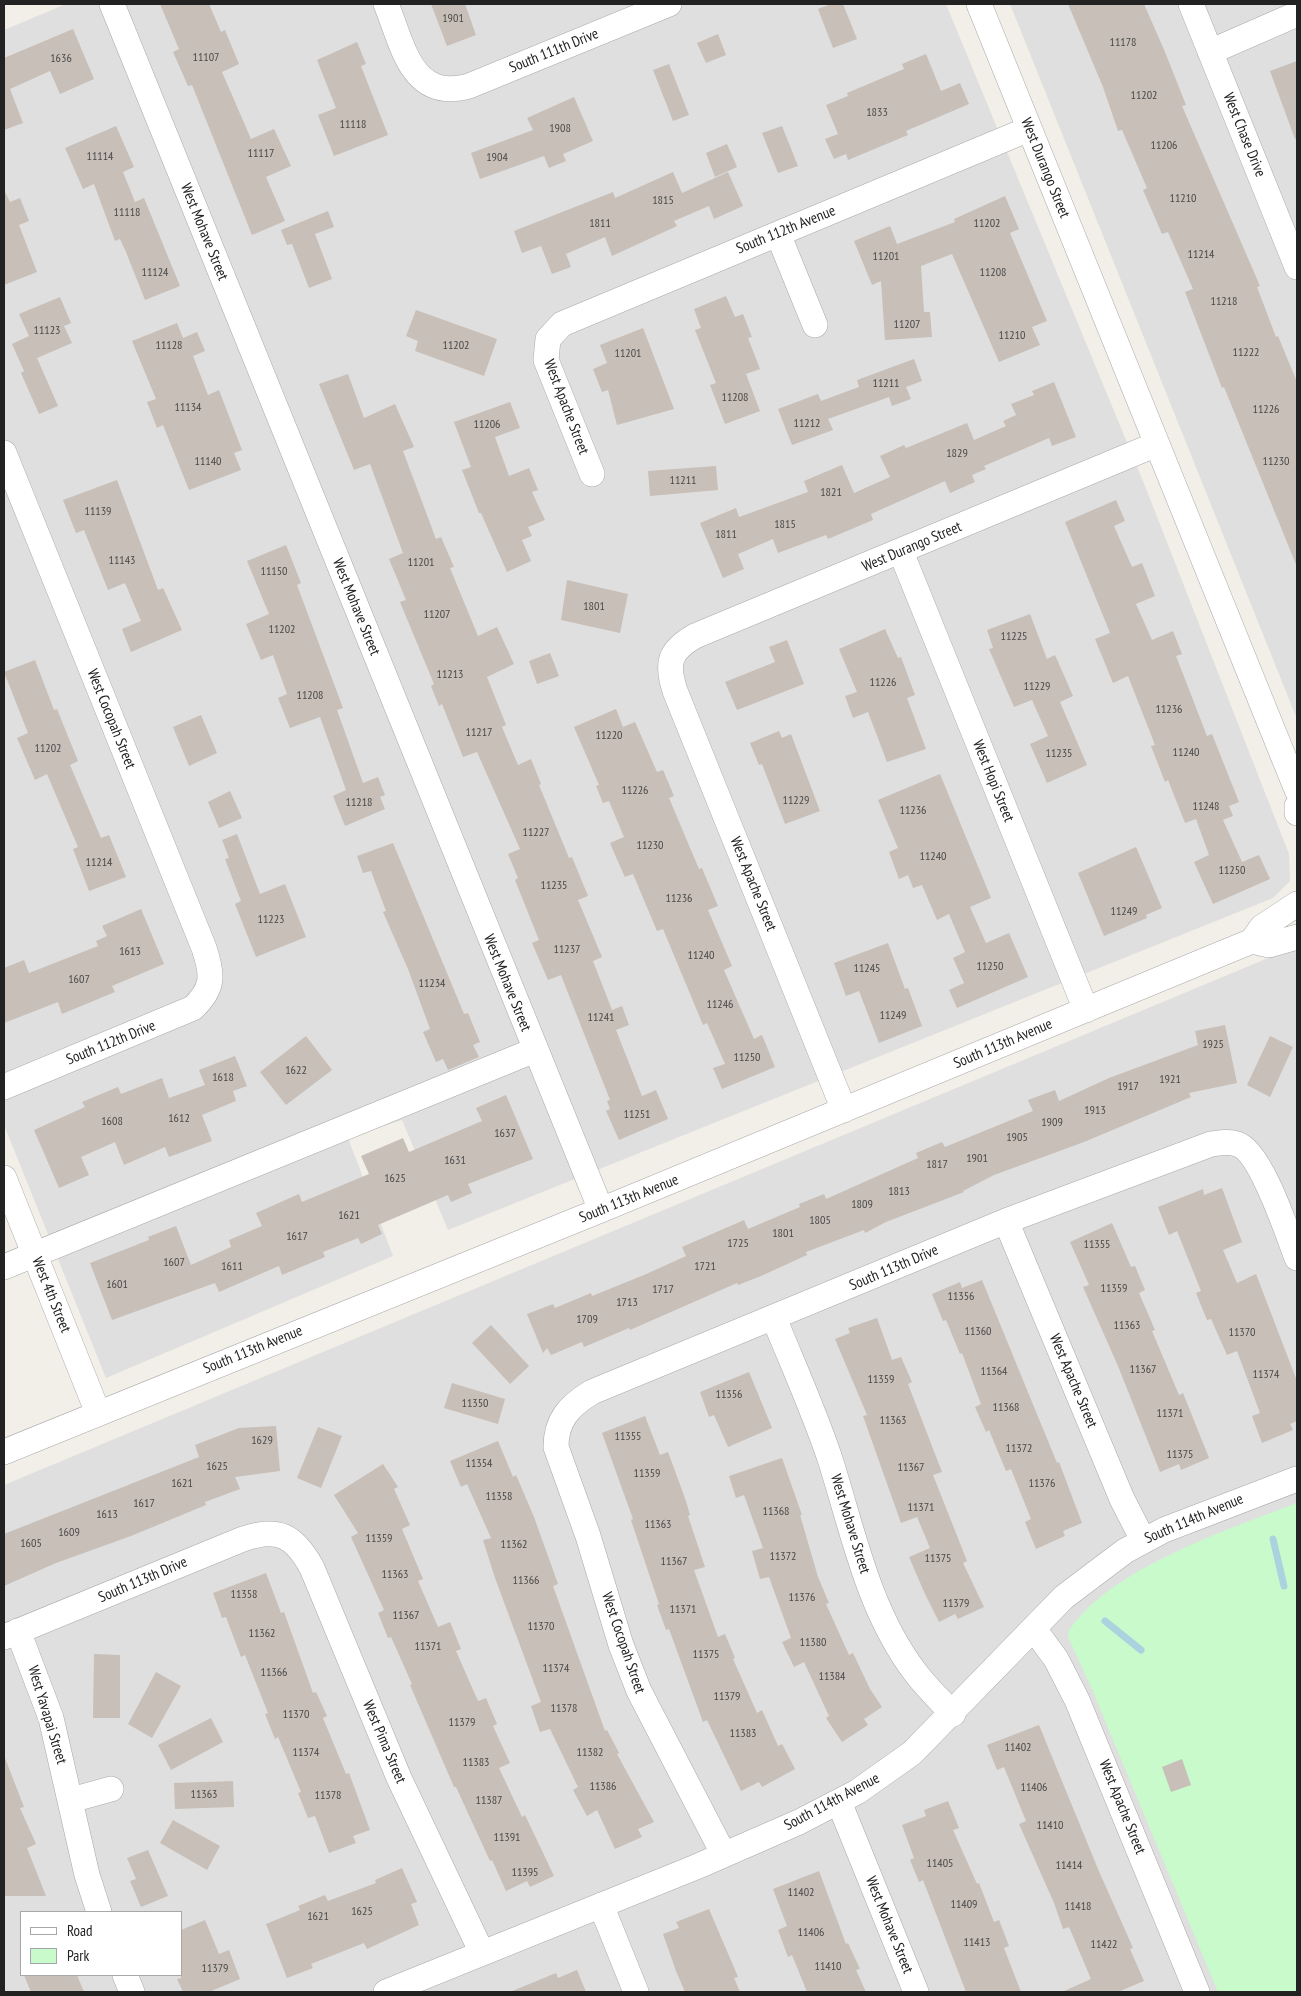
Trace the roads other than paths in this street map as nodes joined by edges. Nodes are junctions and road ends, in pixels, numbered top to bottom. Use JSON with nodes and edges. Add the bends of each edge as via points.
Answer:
{"nodes":[{"id":1,"x":112,"y":4,"type":"edge"},
{"id":2,"x":386,"y":4,"type":"edge"},
{"id":3,"x":669,"y":4,"type":"edge"},
{"id":4,"x":979,"y":4,"type":"edge"},
{"id":5,"x":1191,"y":4,"type":"edge"},
{"id":6,"x":1297,"y":14,"type":"edge"},
{"id":7,"x":1210,"y":52,"type":"junction"},
{"id":8,"x":1030,"y":129,"type":"junction"},
{"id":9,"x":778,"y":234,"type":"junction"},
{"id":10,"x":1297,"y":267,"type":"edge"},
{"id":11,"x":815,"y":325,"type":"dead end"},
{"id":12,"x":548,"y":339,"type":"joint"},
{"id":13,"x":1157,"y":444,"type":"junction"},
{"id":14,"x":4,"y":453,"type":"edge"},
{"id":15,"x":592,"y":474,"type":"dead end"},
{"id":16,"x":901,"y":552,"type":"junction"},
{"id":17,"x":672,"y":657,"type":"joint"},
{"id":18,"x":1297,"y":790,"type":"edge"},
{"id":19,"x":1297,"y":806,"type":"edge"},
{"id":20,"x":1297,"y":813,"type":"edge"},
{"id":21,"x":1297,"y":904,"type":"edge"},
{"id":22,"x":1297,"y":937,"type":"edge"},
{"id":23,"x":1252,"y":941,"type":"junction"},
{"id":24,"x":209,"y":988,"type":"joint"},
{"id":25,"x":1086,"y":1010,"type":"junction"},
{"id":26,"x":535,"y":1050,"type":"junction"},
{"id":27,"x":4,"y":1087,"type":"edge"},
{"id":28,"x":844,"y":1110,"type":"junction"},
{"id":29,"x":4,"y":1178,"type":"edge"},
{"id":30,"x":601,"y":1210,"type":"junction"},
{"id":31,"x":1006,"y":1221,"type":"junction"},
{"id":32,"x":35,"y":1255,"type":"junction"},
{"id":33,"x":1297,"y":1258,"type":"edge"},
{"id":34,"x":4,"y":1267,"type":"edge"},
{"id":35,"x":774,"y":1318,"type":"junction"},
{"id":36,"x":98,"y":1413,"type":"junction"},
{"id":37,"x":560,"y":1419,"type":"joint"},
{"id":38,"x":4,"y":1452,"type":"edge"},
{"id":39,"x":1297,"y":1479,"type":"edge"},
{"id":40,"x":284,"y":1535,"type":"joint"},
{"id":41,"x":1143,"y":1540,"type":"junction"},
{"id":42,"x":1034,"y":1629,"type":"junction"},
{"id":43,"x":11,"y":1634,"type":"edge"},
{"id":44,"x":953,"y":1714,"type":"junction"},
{"id":45,"x":111,"y":1789,"type":"dead end"},
{"id":46,"x":71,"y":1800,"type":"junction"},
{"id":47,"x":838,"y":1802,"type":"junction"},
{"id":48,"x":724,"y":1855,"type":"junction"},
{"id":49,"x":601,"y":1905,"type":"junction"},
{"id":50,"x":99,"y":1911,"type":"edge"},
{"id":51,"x":482,"y":1953,"type":"junction"},
{"id":52,"x":125,"y":1976,"type":"edge"},
{"id":53,"x":132,"y":1992,"type":"edge"},
{"id":54,"x":386,"y":1992,"type":"edge"},
{"id":55,"x":636,"y":1992,"type":"edge"},
{"id":56,"x":916,"y":1992,"type":"edge"},
{"id":57,"x":1198,"y":1992,"type":"edge"}],
"edges":[{"from":1,"to":26,"type":"street","name":"West Mohave Street"},
{"from":2,"to":3,"type":"street","name":"South 111th Drive","via":[[411,65],[427,84],[448,90],[469,86]]},
{"from":4,"to":8,"type":"street","name":"West Durango Street"},
{"from":5,"to":7,"type":"street","name":"West Chase Drive"},
{"from":6,"to":7,"type":"street"},
{"from":7,"to":10,"type":"street","name":"West Chase Drive"},
{"from":8,"to":9,"type":"street","name":"South 112th Avenue"},
{"from":8,"to":13,"type":"street","name":"West Durango Street"},
{"from":9,"to":11,"type":"street"},
{"from":9,"to":12,"type":"street","name":"South 112th Avenue","via":[[570,319]]},
{"from":12,"to":15,"type":"street","name":"West Apache Street","via":[[549,370]]},
{"from":13,"to":16,"type":"street","name":"West Durango Street"},
{"from":13,"to":18,"type":"street","name":"West Durango Street"},
{"from":14,"to":24,"type":"street","name":"West Cocopah Street","via":[[204,948],[211,974]]},
{"from":16,"to":17,"type":"street","name":"West Durango Street","via":[[695,636],[677,648]]},
{"from":16,"to":25,"type":"street","name":"West Hopi Street"},
{"from":17,"to":28,"type":"street","name":"West Apache Street","via":[[670,667],[675,691]]},
{"from":19,"to":20,"type":"street"},
{"from":21,"to":23,"type":"street","name":"South 113th Avenue","via":[[1262,927]]},
{"from":22,"to":23,"type":"street","name":"South 113th Avenue","via":[[1269,945]]},
{"from":23,"to":25,"type":"street","name":"South 113th Avenue"},
{"from":24,"to":27,"type":"street","name":"South 112th Drive","via":[[198,1003],[180,1016]]},
{"from":25,"to":28,"type":"street","name":"South 113th Avenue"},
{"from":26,"to":30,"type":"street","name":"West Mohave Street"},
{"from":26,"to":32,"type":"street"},
{"from":28,"to":30,"type":"street","name":"South 113th Avenue"},
{"from":29,"to":32,"type":"street","name":"West 4th Street"},
{"from":30,"to":36,"type":"street","name":"South 113th Avenue"},
{"from":31,"to":33,"type":"street","name":"South 113th Drive","via":[[1197,1148],[1224,1142],[1239,1144],[1259,1166]]},
{"from":31,"to":35,"type":"street","name":"South 113th Drive"},
{"from":31,"to":41,"type":"street","name":"West Apache Street","via":[[1122,1499]]},
{"from":32,"to":34,"type":"street"},
{"from":32,"to":36,"type":"street","name":"West 4th Street"},
{"from":35,"to":37,"type":"street","name":"South 113th Drive","via":[[592,1392],[569,1408]]},
{"from":35,"to":44,"type":"street","name":"West Mohave Street","via":[[814,1412],[877,1605],[914,1672]]},
{"from":36,"to":38,"type":"street","name":"South 113th Avenue"},
{"from":37,"to":48,"type":"street","name":"West Cocopah Street","via":[[556,1447],[630,1668],[649,1714]]},
{"from":39,"to":41,"type":"street","name":"South 114th Avenue","via":[[1209,1511]]},
{"from":40,"to":43,"type":"street","name":"South 113th Drive","via":[[256,1534],[243,1538]]},
{"from":40,"to":51,"type":"street","name":"West Pima Street","via":[[296,1543],[312,1568],[399,1778]]},
{"from":41,"to":42,"type":"street","name":"South 114th Avenue","via":[[1084,1581]]},
{"from":42,"to":44,"type":"street","name":"South 114th Avenue"},
{"from":42,"to":57,"type":"street","name":"West Apache Street","via":[[1056,1659],[1077,1700]]},
{"from":43,"to":46,"type":"street","name":"West Yavapai Street","via":[[51,1718]]},
{"from":44,"to":47,"type":"street","name":"South 114th Avenue","via":[[894,1768]]},
{"from":45,"to":46,"type":"street"},
{"from":46,"to":50,"type":"street","name":"West Yavapai Street","via":[[87,1875]]},
{"from":47,"to":48,"type":"street","name":"South 114th Avenue"},
{"from":47,"to":56,"type":"street","name":"West Mohave Street"},
{"from":48,"to":49,"type":"street","name":"South 114th Avenue"},
{"from":49,"to":51,"type":"street","name":"South 114th Avenue"},
{"from":49,"to":55,"type":"street"},
{"from":51,"to":54,"type":"street","name":"South 114th Avenue"},
{"from":52,"to":53,"type":"street"}]}
